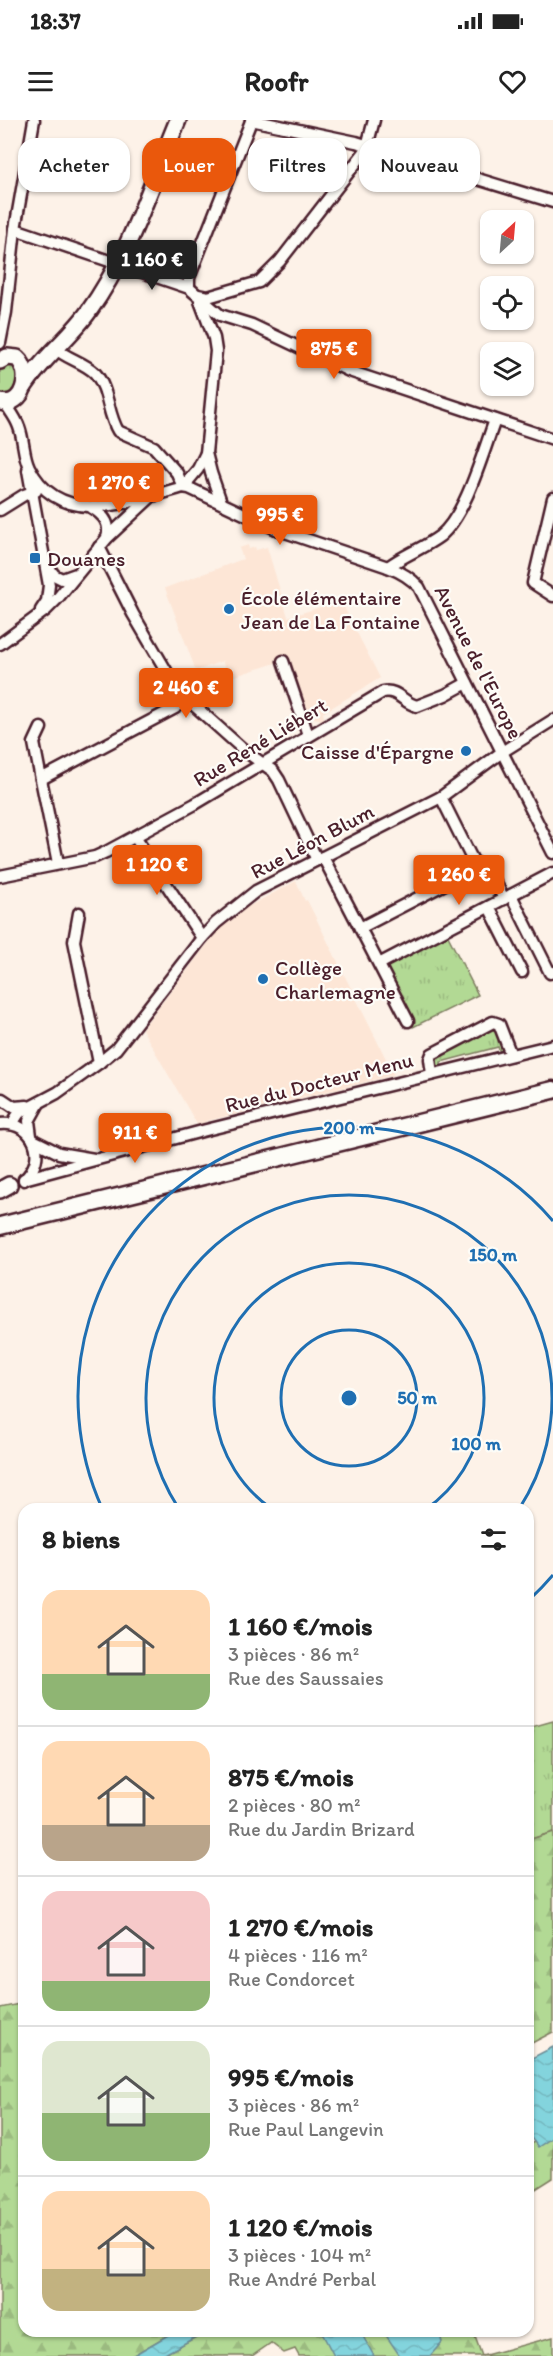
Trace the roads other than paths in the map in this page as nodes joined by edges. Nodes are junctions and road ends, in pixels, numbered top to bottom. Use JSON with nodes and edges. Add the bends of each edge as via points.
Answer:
{"nodes":[{"id":1,"x":34,"y":120,"type":"edge"},
{"id":2,"x":178,"y":120,"type":"edge"},
{"id":3,"x":251,"y":120,"type":"edge"},
{"id":4,"x":374,"y":120,"type":"edge"},
{"id":5,"x":369,"y":138,"type":"edge"},
{"id":6,"x":359,"y":143,"type":"edge"},
{"id":7,"x":359,"y":159,"type":"edge"},
{"id":8,"x":480,"y":180,"type":"edge"},
{"id":9,"x":553,"y":202,"type":"edge"},
{"id":10,"x":15,"y":229,"type":"junction"},
{"id":11,"x":118,"y":264,"type":"junction"},
{"id":12,"x":189,"y":288,"type":"junction"},
{"id":13,"x":198,"y":295,"type":"junction"},
{"id":14,"x":0,"y":343,"type":"edge"},
{"id":15,"x":55,"y":348,"type":"junction"},
{"id":16,"x":17,"y":358,"type":"junction"},
{"id":17,"x":0,"y":361,"type":"edge"},
{"id":18,"x":23,"y":389,"type":"junction"},
{"id":19,"x":2,"y":403,"type":"edge"},
{"id":20,"x":495,"y":420,"type":"junction"},
{"id":21,"x":19,"y":426,"type":"junction"},
{"id":22,"x":553,"y":439,"type":"edge"},
{"id":23,"x":207,"y":453,"type":"junction"},
{"id":24,"x":28,"y":464,"type":"junction"},
{"id":25,"x":183,"y":487,"type":"junction"},
{"id":26,"x":45,"y":489,"type":"junction"},
{"id":27,"x":31,"y":492,"type":"junction"},
{"id":28,"x":154,"y":495,"type":"junction"},
{"id":29,"x":553,"y":498,"type":"edge"},
{"id":30,"x":221,"y":502,"type":"junction"},
{"id":31,"x":92,"y":508,"type":"junction"},
{"id":32,"x":0,"y":510,"type":"edge"},
{"id":33,"x":107,"y":538,"type":"junction"},
{"id":34,"x":99,"y":547,"type":"junction"},
{"id":35,"x":46,"y":560,"type":"junction"},
{"id":36,"x":388,"y":567,"type":"junction"},
{"id":37,"x":76,"y":574,"type":"junction"},
{"id":38,"x":553,"y":596,"type":"edge"},
{"id":39,"x":36,"y":616,"type":"junction"},
{"id":40,"x":0,"y":644,"type":"edge"},
{"id":41,"x":283,"y":661,"type":"dead end"},
{"id":42,"x":468,"y":683,"type":"junction"},
{"id":43,"x":187,"y":700,"type":"junction"},
{"id":44,"x":553,"y":720,"type":"edge"},
{"id":45,"x":41,"y":728,"type":"dead end"},
{"id":46,"x":308,"y":735,"type":"junction"},
{"id":47,"x":502,"y":752,"type":"junction"},
{"id":48,"x":262,"y":764,"type":"junction"},
{"id":49,"x":41,"y":779,"type":"junction"},
{"id":50,"x":441,"y":797,"type":"junction"},
{"id":51,"x":135,"y":837,"type":"junction"},
{"id":52,"x":550,"y":838,"type":"edge"},
{"id":53,"x":553,"y":853,"type":"edge"},
{"id":54,"x":320,"y":858,"type":"junction"},
{"id":55,"x":473,"y":861,"type":"junction"},
{"id":56,"x":58,"y":863,"type":"junction"},
{"id":57,"x":553,"y":873,"type":"edge"},
{"id":58,"x":0,"y":876,"type":"edge"},
{"id":59,"x":507,"y":897,"type":"junction"},
{"id":60,"x":489,"y":907,"type":"junction"},
{"id":61,"x":79,"y":913,"type":"dead end"},
{"id":62,"x":360,"y":928,"type":"junction"},
{"id":63,"x":202,"y":938,"type":"junction"},
{"id":64,"x":379,"y":964,"type":"junction"},
{"id":65,"x":522,"y":972,"type":"dead end"},
{"id":66,"x":553,"y":972,"type":"edge"},
{"id":67,"x":408,"y":1021,"type":"dead end"},
{"id":68,"x":553,"y":1045,"type":"edge"},
{"id":69,"x":511,"y":1055,"type":"junction"},
{"id":70,"x":99,"y":1063,"type":"junction"},
{"id":71,"x":432,"y":1074,"type":"junction"},
{"id":72,"x":553,"y":1090,"type":"edge"},
{"id":73,"x":1,"y":1097,"type":"edge"},
{"id":74,"x":39,"y":1102,"type":"junction"},
{"id":75,"x":7,"y":1124,"type":"edge"},
{"id":76,"x":32,"y":1138,"type":"junction"},
{"id":77,"x":94,"y":1160,"type":"junction"},
{"id":78,"x":24,"y":1179,"type":"junction"},
{"id":79,"x":3,"y":1187,"type":"edge"},
{"id":80,"x":0,"y":1226,"type":"edge"}],
"edges":[{"from":1,"to":10,"type":"street"},
{"from":2,"to":11,"type":"main road"},
{"from":3,"to":6,"type":"street"},
{"from":3,"to":12,"type":"street","via":[[189,278]]},
{"from":4,"to":5,"type":"street"},
{"from":7,"to":13,"type":"street","via":[[280,261],[259,282],[208,297]]},
{"from":8,"to":9,"type":"street"},
{"from":10,"to":11,"type":"street"},
{"from":10,"to":14,"type":"street"},
{"from":11,"to":12,"type":"street"},
{"from":11,"to":15,"type":"main road","via":[[89,312]]},
{"from":12,"to":13,"type":"street"},
{"from":13,"to":20,"type":"street","via":[[220,315],[252,325],[349,371]]},
{"from":13,"to":23,"type":"street","via":[[216,351]]},
{"from":15,"to":16,"type":"main road","via":[[43,355]]},
{"from":15,"to":18,"type":"main road"},
{"from":15,"to":25,"type":"street","via":[[96,375],[118,431],[154,447],[177,473]]},
{"from":16,"to":17,"type":"main road"},
{"from":16,"to":18,"type":"main road","via":[[26,372]]},
{"from":18,"to":19,"type":"main road","via":[[16,399]]},
{"from":18,"to":21,"type":"street"},
{"from":19,"to":21,"type":"street"},
{"from":20,"to":22,"type":"street"},
{"from":20,"to":36,"type":"street","via":[[451,524],[430,542]]},
{"from":21,"to":24,"type":"street"},
{"from":23,"to":25,"type":"street"},
{"from":23,"to":30,"type":"street"},
{"from":24,"to":26,"type":"street"},
{"from":24,"to":27,"type":"street"},
{"from":25,"to":28,"type":"street"},
{"from":25,"to":30,"type":"street","name":"Avenue de l'Europe"},
{"from":26,"to":27,"type":"street"},
{"from":26,"to":31,"type":"street","via":[[60,500]]},
{"from":27,"to":32,"type":"street"},
{"from":27,"to":35,"type":"street"},
{"from":28,"to":31,"type":"street"},
{"from":28,"to":33,"type":"street"},
{"from":29,"to":38,"type":"street","via":[[533,579],[533,583]]},
{"from":30,"to":36,"type":"street","name":"Avenue de l'Europe","via":[[276,529]]},
{"from":31,"to":33,"type":"street","via":[[107,521]]},
{"from":33,"to":34,"type":"street"},
{"from":34,"to":37,"type":"street"},
{"from":34,"to":43,"type":"street","via":[[171,682]]},
{"from":35,"to":37,"type":"street","via":[[57,577],[66,579]]},
{"from":35,"to":39,"type":"street","via":[[49,594]]},
{"from":36,"to":42,"type":"street","name":"Avenue de l'Europe","via":[[407,575],[419,587]]},
{"from":37,"to":39,"type":"street","via":[[57,599]]},
{"from":39,"to":40,"type":"street"},
{"from":41,"to":46,"type":"street"},
{"from":42,"to":46,"type":"street","name":"Rue René Liébert","via":[[417,706],[395,692],[383,692]]},
{"from":42,"to":47,"type":"street","name":"Avenue de l'Europe"},
{"from":43,"to":48,"type":"street"},
{"from":43,"to":49,"type":"street"},
{"from":44,"to":47,"type":"street","name":"Rue Léon Blum"},
{"from":45,"to":49,"type":"street","via":[[34,743]]},
{"from":46,"to":48,"type":"street","name":"Rue René Liébert"},
{"from":47,"to":50,"type":"street","name":"Rue Léon Blum"},
{"from":47,"to":52,"type":"street","name":"Avenue de l'Europe"},
{"from":48,"to":51,"type":"street","name":"Rue René Liébert"},
{"from":48,"to":54,"type":"street","via":[[279,780]]},
{"from":49,"to":56,"type":"street"},
{"from":50,"to":54,"type":"street","name":"Rue Léon Blum"},
{"from":50,"to":55,"type":"street"},
{"from":51,"to":56,"type":"street","name":"Rue René Liébert","via":[[95,857]]},
{"from":51,"to":63,"type":"street"},
{"from":52,"to":53,"type":"street","name":"Avenue de l'Europe"},
{"from":54,"to":62,"type":"street"},
{"from":54,"to":63,"type":"street","name":"Rue Léon Blum","via":[[256,891]]},
{"from":55,"to":59,"type":"street","via":[[489,870]]},
{"from":55,"to":62,"type":"street","via":[[468,872]]},
{"from":56,"to":58,"type":"street","name":"Rue René Liébert"},
{"from":57,"to":59,"type":"street"},
{"from":59,"to":60,"type":"street"},
{"from":59,"to":66,"type":"street","via":[[550,973]]},
{"from":60,"to":64,"type":"street"},
{"from":60,"to":65,"type":"street"},
{"from":61,"to":70,"type":"street","via":[[74,941]]},
{"from":62,"to":64,"type":"street"},
{"from":63,"to":70,"type":"street","name":"Rue Léon Blum","via":[[116,1049]]},
{"from":64,"to":67,"type":"street"},
{"from":68,"to":69,"type":"street","name":"Rue du Docteur Menu"},
{"from":69,"to":71,"type":"street","name":"Rue du Docteur Menu"},
{"from":69,"to":71,"type":"street","via":[[499,1024],[493,1022],[432,1054]]},
{"from":70,"to":74,"type":"street","name":"Rue Léon Blum"},
{"from":71,"to":77,"type":"street","name":"Rue du Docteur Menu"},
{"from":72,"to":80,"type":"main road"},
{"from":73,"to":74,"type":"street","name":"Rue Léon Blum","via":[[20,1108]]},
{"from":73,"to":75,"type":"street"},
{"from":74,"to":75,"type":"street","name":"Rue Léon Blum"},
{"from":74,"to":76,"type":"street","via":[[29,1121]]},
{"from":75,"to":76,"type":"street","name":"Rue du Docteur Menu","via":[[22,1128]]},
{"from":76,"to":77,"type":"street","name":"Rue du Docteur Menu","via":[[59,1153]]},
{"from":76,"to":78,"type":"street","via":[[35,1166]]},
{"from":77,"to":78,"type":"street","name":"Rue du Docteur Menu"},
{"from":78,"to":79,"type":"street","name":"Rue du Docteur Menu"}]}
